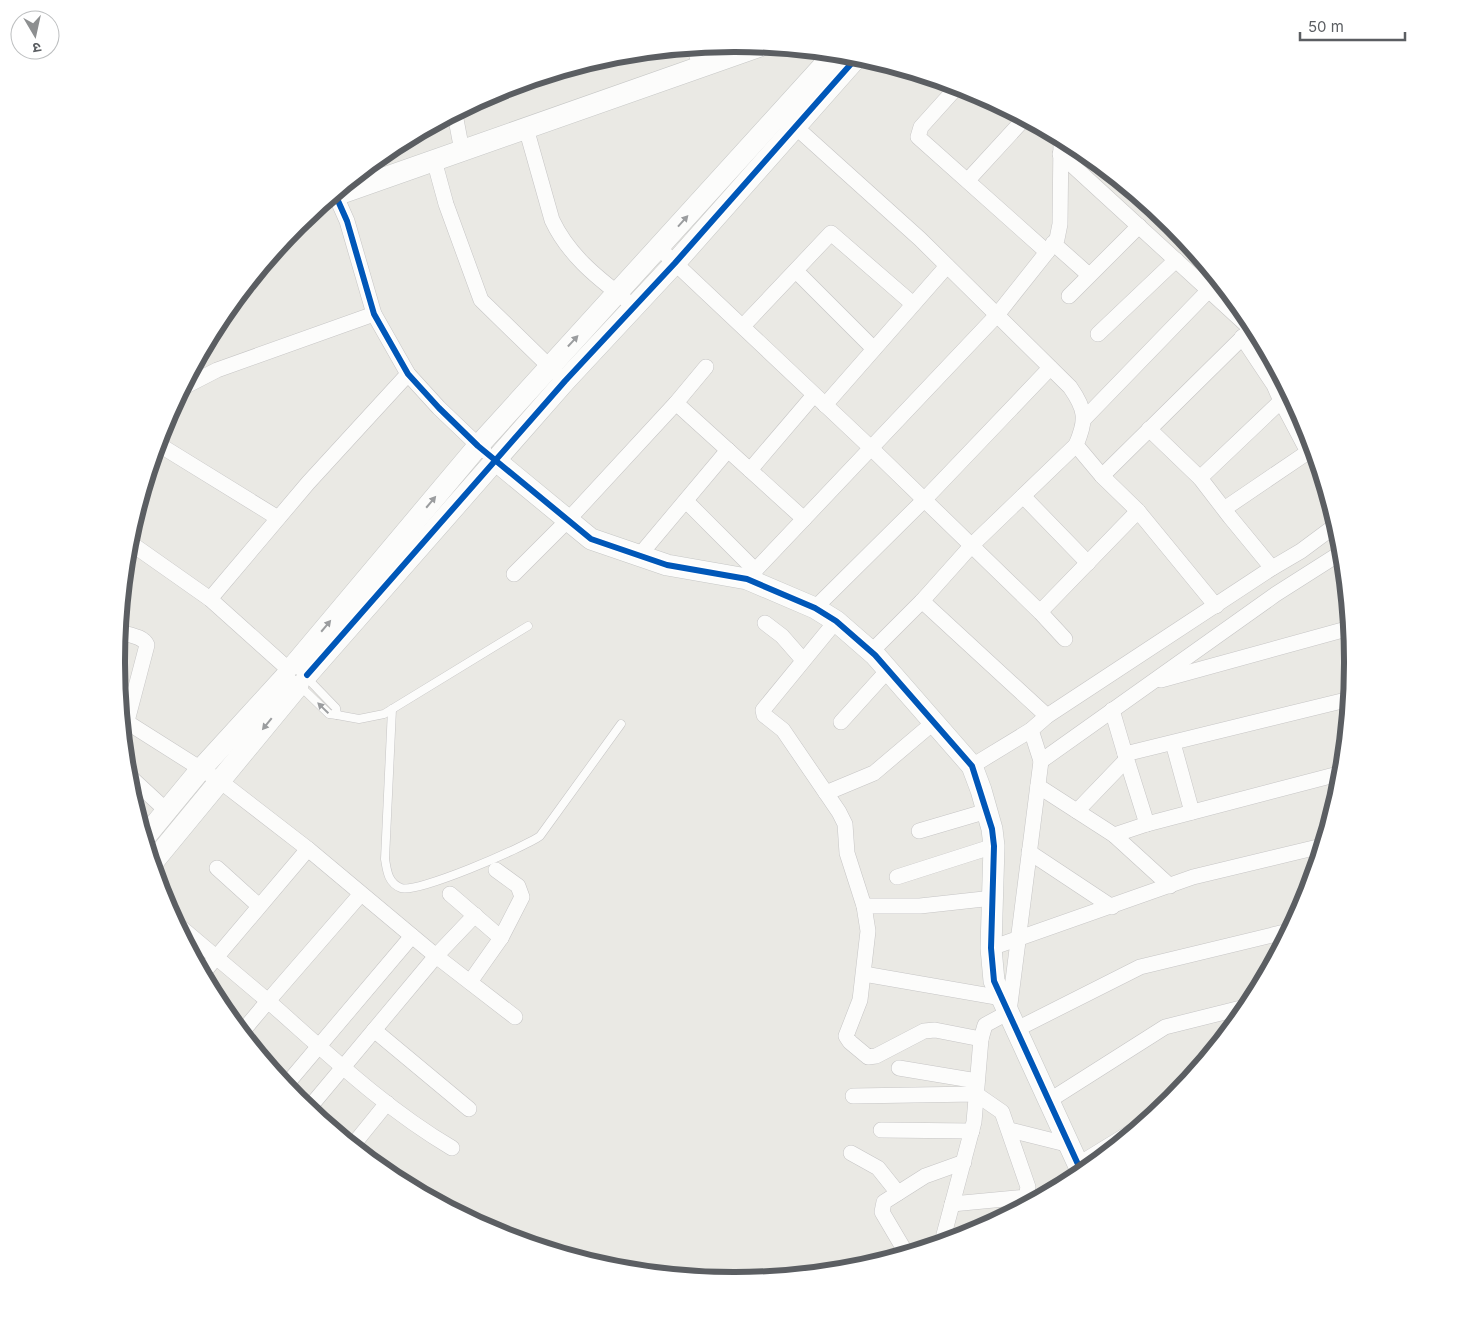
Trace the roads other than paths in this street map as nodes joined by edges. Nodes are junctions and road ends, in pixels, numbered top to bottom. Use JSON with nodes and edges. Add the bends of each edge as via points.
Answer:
{"nodes":[{"id":1,"x":722,"y":53,"type":"edge"},
{"id":2,"x":697,"y":57,"type":"edge"},
{"id":3,"x":828,"y":60,"type":"edge"},
{"id":4,"x":851,"y":64,"type":"edge"},
{"id":5,"x":952,"y":93,"type":"edge"},
{"id":6,"x":779,"y":113,"type":"junction"},
{"id":7,"x":456,"y":120,"type":"edge"},
{"id":8,"x":1020,"y":123,"type":"edge"},
{"id":9,"x":796,"y":127,"type":"junction"},
{"id":10,"x":526,"y":128,"type":"junction"},
{"id":11,"x":1060,"y":146,"type":"edge"},
{"id":12,"x":1061,"y":147,"type":"edge"},
{"id":13,"x":462,"y":151,"type":"junction"},
{"id":14,"x":434,"y":160,"type":"junction"},
{"id":15,"x":968,"y":180,"type":"junction"},
{"id":16,"x":713,"y":187,"type":"junction"},
{"id":17,"x":350,"y":190,"type":"edge"},
{"id":18,"x":337,"y":200,"type":"edge"},
{"id":19,"x":730,"y":201,"type":"junction"},
{"id":20,"x":1139,"y":226,"type":"junction"},
{"id":21,"x":659,"y":248,"type":"junction"},
{"id":22,"x":1050,"y":248,"type":"junction"},
{"id":23,"x":1176,"y":260,"type":"junction"},
{"id":24,"x":675,"y":263,"type":"junction"},
{"id":25,"x":947,"y":266,"type":"junction"},
{"id":26,"x":796,"y":271,"type":"junction"},
{"id":27,"x":1089,"y":275,"type":"junction"},
{"id":28,"x":1209,"y":290,"type":"junction"},
{"id":29,"x":1069,"y":296,"type":"dead end"},
{"id":30,"x":625,"y":299,"type":"junction"},
{"id":31,"x":913,"y":304,"type":"junction"},
{"id":32,"x":374,"y":314,"type":"junction"},
{"id":33,"x":997,"y":315,"type":"junction"},
{"id":34,"x":1242,"y":323,"type":"edge"},
{"id":35,"x":743,"y":326,"type":"junction"},
{"id":36,"x":1247,"y":332,"type":"edge"},
{"id":37,"x":1098,"y":334,"type":"dead end"},
{"id":38,"x":1256,"y":346,"type":"edge"},
{"id":39,"x":874,"y":349,"type":"junction"},
{"id":40,"x":549,"y":366,"type":"junction"},
{"id":41,"x":706,"y":367,"type":"dead end"},
{"id":42,"x":1050,"y":368,"type":"junction"},
{"id":43,"x":408,"y":374,"type":"junction"},
{"id":44,"x":565,"y":381,"type":"junction"},
{"id":45,"x":193,"y":382,"type":"edge"},
{"id":46,"x":820,"y":400,"type":"junction"},
{"id":47,"x":1281,"y":401,"type":"junction"},
{"id":48,"x":676,"y":403,"type":"junction"},
{"id":49,"x":1084,"y":419,"type":"junction"},
{"id":50,"x":1149,"y":429,"type":"junction"},
{"id":51,"x":1299,"y":431,"type":"edge"},
{"id":52,"x":1076,"y":445,"type":"junction"},
{"id":53,"x":478,"y":446,"type":"junction"},
{"id":54,"x":165,"y":448,"type":"edge"},
{"id":55,"x":871,"y":448,"type":"junction"},
{"id":56,"x":728,"y":450,"type":"junction"},
{"id":57,"x":1307,"y":452,"type":"edge"},
{"id":58,"x":495,"y":460,"type":"junction"},
{"id":59,"x":750,"y":470,"type":"junction"},
{"id":60,"x":1102,"y":476,"type":"junction"},
{"id":61,"x":1200,"y":478,"type":"junction"},
{"id":62,"x":1023,"y":496,"type":"junction"},
{"id":63,"x":686,"y":500,"type":"junction"},
{"id":64,"x":924,"y":500,"type":"junction"},
{"id":65,"x":1224,"y":509,"type":"junction"},
{"id":66,"x":1138,"y":510,"type":"junction"},
{"id":67,"x":278,"y":518,"type":"junction"},
{"id":68,"x":804,"y":519,"type":"junction"},
{"id":69,"x":568,"y":520,"type":"junction"},
{"id":70,"x":1330,"y":529,"type":"edge"},
{"id":71,"x":972,"y":546,"type":"junction"},
{"id":72,"x":136,"y":547,"type":"edge"},
{"id":73,"x":639,"y":556,"type":"junction"},
{"id":74,"x":1335,"y":556,"type":"edge"},
{"id":75,"x":1088,"y":563,"type":"junction"},
{"id":76,"x":1272,"y":568,"type":"junction"},
{"id":77,"x":514,"y":574,"type":"dead end"},
{"id":78,"x":751,"y":574,"type":"junction"},
{"id":79,"x":210,"y":599,"type":"junction"},
{"id":80,"x":922,"y":601,"type":"junction"},
{"id":81,"x":1216,"y":606,"type":"junction"},
{"id":82,"x":815,"y":608,"type":"junction"},
{"id":83,"x":1040,"y":612,"type":"junction"},
{"id":84,"x":836,"y":622,"type":"junction"},
{"id":85,"x":765,"y":623,"type":"dead end"},
{"id":86,"x":528,"y":626,"type":"dead end"},
{"id":87,"x":1343,"y":630,"type":"edge"},
{"id":88,"x":126,"y":634,"type":"edge"},
{"id":89,"x":1065,"y":639,"type":"dead end"},
{"id":90,"x":871,"y":652,"type":"junction"},
{"id":91,"x":803,"y":660,"type":"junction"},
{"id":92,"x":888,"y":670,"type":"junction"},
{"id":93,"x":297,"y":676,"type":"junction"},
{"id":94,"x":1150,"y":683,"type":"junction"},
{"id":95,"x":1343,"y":701,"type":"edge"},
{"id":96,"x":128,"y":708,"type":"edge"},
{"id":97,"x":392,"y":709,"type":"junction"},
{"id":98,"x":1112,"y":710,"type":"junction"},
{"id":99,"x":1047,"y":716,"type":"junction"},
{"id":100,"x":841,"y":722,"type":"dead end"},
{"id":101,"x":129,"y":723,"type":"edge"},
{"id":102,"x":932,"y":723,"type":"junction"},
{"id":103,"x":622,"y":724,"type":"dead end"},
{"id":104,"x":1031,"y":730,"type":"junction"},
{"id":105,"x":1173,"y":743,"type":"junction"},
{"id":106,"x":1126,"y":757,"type":"junction"},
{"id":107,"x":1041,"y":761,"type":"junction"},
{"id":108,"x":972,"y":766,"type":"junction"},
{"id":109,"x":201,"y":769,"type":"junction"},
{"id":110,"x":1334,"y":775,"type":"edge"},
{"id":111,"x":220,"y":781,"type":"junction"},
{"id":112,"x":138,"y":784,"type":"edge"},
{"id":113,"x":1038,"y":786,"type":"junction"},
{"id":114,"x":826,"y":793,"type":"junction"},
{"id":115,"x":167,"y":811,"type":"junction"},
{"id":116,"x":987,"y":811,"type":"junction"},
{"id":117,"x":1077,"y":811,"type":"junction"},
{"id":118,"x":1192,"y":812,"type":"junction"},
{"id":119,"x":1147,"y":824,"type":"junction"},
{"id":120,"x":919,"y":831,"type":"dead end"},
{"id":121,"x":150,"y":832,"type":"edge"},
{"id":122,"x":1114,"y":836,"type":"junction"},
{"id":123,"x":994,"y":846,"type":"junction"},
{"id":124,"x":1315,"y":848,"type":"edge"},
{"id":125,"x":308,"y":849,"type":"junction"},
{"id":126,"x":1029,"y":852,"type":"junction"},
{"id":127,"x":158,"y":857,"type":"edge"},
{"id":128,"x":217,"y":868,"type":"dead end"},
{"id":129,"x":496,"y":870,"type":"dead end"},
{"id":130,"x":897,"y":877,"type":"dead end"},
{"id":131,"x":1170,"y":886,"type":"junction"},
{"id":132,"x":450,"y":894,"type":"dead end"},
{"id":133,"x":360,"y":895,"type":"junction"},
{"id":134,"x":993,"y":898,"type":"junction"},
{"id":135,"x":259,"y":906,"type":"junction"},
{"id":136,"x":864,"y":906,"type":"junction"},
{"id":137,"x":1112,"y":907,"type":"junction"},
{"id":138,"x":475,"y":915,"type":"junction"},
{"id":139,"x":1282,"y":933,"type":"edge"},
{"id":140,"x":189,"y":935,"type":"edge"},
{"id":141,"x":412,"y":936,"type":"junction"},
{"id":142,"x":502,"y":938,"type":"junction"},
{"id":143,"x":1018,"y":939,"type":"junction"},
{"id":144,"x":992,"y":948,"type":"junction"},
{"id":145,"x":436,"y":956,"type":"junction"},
{"id":146,"x":216,"y":957,"type":"junction"},
{"id":147,"x":207,"y":968,"type":"edge"},
{"id":148,"x":864,"y":974,"type":"junction"},
{"id":149,"x":470,"y":982,"type":"junction"},
{"id":150,"x":268,"y":1001,"type":"junction"},
{"id":151,"x":1236,"y":1009,"type":"edge"},
{"id":152,"x":1009,"y":1013,"type":"junction"},
{"id":153,"x":516,"y":1017,"type":"dead end"},
{"id":154,"x":246,"y":1027,"type":"edge"},
{"id":155,"x":374,"y":1030,"type":"junction"},
{"id":156,"x":981,"y":1039,"type":"junction"},
{"id":157,"x":319,"y":1046,"type":"junction"},
{"id":158,"x":343,"y":1068,"type":"junction"},
{"id":159,"x":899,"y":1068,"type":"dead end"},
{"id":160,"x":291,"y":1079,"type":"edge"},
{"id":161,"x":977,"y":1088,"type":"junction"},
{"id":162,"x":853,"y":1096,"type":"dead end"},
{"id":163,"x":1050,"y":1100,"type":"junction"},
{"id":164,"x":314,"y":1102,"type":"edge"},
{"id":165,"x":387,"y":1103,"type":"junction"},
{"id":166,"x":469,"y":1109,"type":"dead end"},
{"id":167,"x":881,"y":1130,"type":"dead end"},
{"id":168,"x":1010,"y":1130,"type":"junction"},
{"id":169,"x":972,"y":1131,"type":"junction"},
{"id":170,"x":357,"y":1140,"type":"edge"},
{"id":171,"x":1070,"y":1145,"type":"junction"},
{"id":172,"x":452,"y":1148,"type":"dead end"},
{"id":173,"x":852,"y":1153,"type":"dead end"},
{"id":174,"x":964,"y":1162,"type":"junction"},
{"id":175,"x":1079,"y":1165,"type":"edge"},
{"id":176,"x":898,"y":1193,"type":"junction"},
{"id":177,"x":1025,"y":1198,"type":"edge"},
{"id":178,"x":1026,"y":1198,"type":"edge"},
{"id":179,"x":952,"y":1204,"type":"junction"},
{"id":180,"x":944,"y":1234,"type":"edge"},
{"id":181,"x":903,"y":1248,"type":"edge"}],
"edges":[{"from":1,"to":2,"type":"street"},
{"from":2,"to":10,"type":"street"},
{"from":3,"to":6,"type":"street"},
{"from":4,"to":9,"type":"street"},
{"from":5,"to":15,"type":"street","via":[[920,127],[918,137]]},
{"from":6,"to":9,"type":"street"},
{"from":6,"to":16,"type":"street"},
{"from":7,"to":13,"type":"street"},
{"from":8,"to":15,"type":"street"},
{"from":9,"to":19,"type":"street"},
{"from":9,"to":25,"type":"street"},
{"from":10,"to":13,"type":"street"},
{"from":10,"to":30,"type":"street","via":[[558,234],[583,266]]},
{"from":11,"to":22,"type":"street","via":[[1060,224]]},
{"from":12,"to":20,"type":"street"},
{"from":13,"to":14,"type":"street"},
{"from":14,"to":17,"type":"street"},
{"from":14,"to":40,"type":"street","via":[[446,204],[481,300]]},
{"from":15,"to":22,"type":"street"},
{"from":16,"to":19,"type":"street"},
{"from":21,"to":16,"type":"street","one_way":true},
{"from":18,"to":32,"type":"street","via":[[347,221]]},
{"from":19,"to":24,"type":"street"},
{"from":20,"to":23,"type":"street"},
{"from":20,"to":27,"type":"street"},
{"from":21,"to":24,"type":"street"},
{"from":21,"to":30,"type":"street"},
{"from":22,"to":27,"type":"street"},
{"from":22,"to":33,"type":"street"},
{"from":23,"to":28,"type":"street"},
{"from":23,"to":37,"type":"street"},
{"from":24,"to":30,"type":"street"},
{"from":24,"to":35,"type":"street"},
{"from":25,"to":31,"type":"street"},
{"from":25,"to":33,"type":"street"},
{"from":26,"to":31,"type":"street","via":[[831,234]]},
{"from":26,"to":35,"type":"street"},
{"from":26,"to":39,"type":"street"},
{"from":27,"to":29,"type":"street"},
{"from":28,"to":34,"type":"street"},
{"from":28,"to":49,"type":"street"},
{"from":40,"to":30,"type":"street","one_way":true},
{"from":30,"to":44,"type":"street"},
{"from":31,"to":39,"type":"street"},
{"from":32,"to":43,"type":"street"},
{"from":32,"to":45,"type":"street","via":[[217,370]]},
{"from":33,"to":42,"type":"street"},
{"from":33,"to":55,"type":"street"},
{"from":35,"to":46,"type":"street"},
{"from":36,"to":50,"type":"street"},
{"from":38,"to":47,"type":"street"},
{"from":39,"to":46,"type":"street"},
{"from":40,"to":44,"type":"street"},
{"from":40,"to":53,"type":"street"},
{"from":41,"to":48,"type":"street"},
{"from":42,"to":49,"type":"street","via":[[1082,403]]},
{"from":42,"to":64,"type":"street"},
{"from":43,"to":53,"type":"street"},
{"from":43,"to":67,"type":"street"},
{"from":44,"to":58,"type":"street"},
{"from":46,"to":55,"type":"street"},
{"from":46,"to":59,"type":"street"},
{"from":47,"to":51,"type":"street"},
{"from":47,"to":61,"type":"street"},
{"from":48,"to":56,"type":"street"},
{"from":48,"to":69,"type":"street"},
{"from":49,"to":52,"type":"street"},
{"from":50,"to":60,"type":"street"},
{"from":50,"to":61,"type":"street"},
{"from":52,"to":60,"type":"street"},
{"from":52,"to":62,"type":"street"},
{"from":53,"to":58,"type":"street"},
{"from":93,"to":53,"type":"street","one_way":true},
{"from":54,"to":67,"type":"street"},
{"from":55,"to":64,"type":"street"},
{"from":55,"to":68,"type":"street"},
{"from":56,"to":59,"type":"street"},
{"from":56,"to":63,"type":"street"},
{"from":57,"to":65,"type":"street"},
{"from":58,"to":69,"type":"street"},
{"from":58,"to":93,"type":"street"},
{"from":59,"to":68,"type":"street"},
{"from":60,"to":66,"type":"street"},
{"from":61,"to":65,"type":"street"},
{"from":62,"to":71,"type":"street"},
{"from":62,"to":75,"type":"street"},
{"from":63,"to":73,"type":"street"},
{"from":63,"to":78,"type":"street"},
{"from":64,"to":71,"type":"street"},
{"from":64,"to":82,"type":"street"},
{"from":65,"to":76,"type":"street"},
{"from":66,"to":75,"type":"street"},
{"from":66,"to":81,"type":"street"},
{"from":67,"to":79,"type":"street"},
{"from":68,"to":78,"type":"street"},
{"from":69,"to":73,"type":"street","via":[[591,539]]},
{"from":69,"to":77,"type":"street"},
{"from":70,"to":76,"type":"street"},
{"from":71,"to":80,"type":"street"},
{"from":71,"to":83,"type":"street"},
{"from":72,"to":79,"type":"street"},
{"from":73,"to":78,"type":"street","via":[[667,565]]},
{"from":74,"to":94,"type":"street"},
{"from":75,"to":83,"type":"street"},
{"from":76,"to":81,"type":"street"},
{"from":78,"to":82,"type":"street"},
{"from":79,"to":93,"type":"street"},
{"from":80,"to":90,"type":"street"},
{"from":80,"to":99,"type":"street"},
{"from":81,"to":99,"type":"street"},
{"from":82,"to":84,"type":"street"},
{"from":83,"to":89,"type":"street"},
{"from":84,"to":90,"type":"street"},
{"from":84,"to":91,"type":"street"},
{"from":85,"to":91,"type":"street","via":[[782,636]]},
{"from":86,"to":97,"type":"lane"},
{"from":87,"to":94,"type":"street"},
{"from":88,"to":96,"type":"street","via":[[147,645]]},
{"from":90,"to":92,"type":"street"},
{"from":91,"to":114,"type":"street","via":[[763,710],[764,715],[783,730]]},
{"from":92,"to":100,"type":"street"},
{"from":92,"to":102,"type":"street"},
{"from":93,"to":97,"type":"lane","via":[[336,708],[337,715],[359,719]]},
{"from":93,"to":109,"type":"street"},
{"from":93,"to":111,"type":"street","one_way":true},
{"from":94,"to":98,"type":"street"},
{"from":95,"to":105,"type":"street"},
{"from":97,"to":103,"type":"lane","via":[[385,859],[393,883],[408,890],[515,850],[540,836]]},
{"from":98,"to":106,"type":"street"},
{"from":98,"to":107,"type":"street"},
{"from":99,"to":104,"type":"street"},
{"from":101,"to":109,"type":"street"},
{"from":102,"to":108,"type":"street"},
{"from":102,"to":114,"type":"street","via":[[874,773]]},
{"from":104,"to":107,"type":"street"},
{"from":104,"to":108,"type":"street"},
{"from":105,"to":106,"type":"street"},
{"from":105,"to":118,"type":"street"},
{"from":106,"to":117,"type":"street"},
{"from":106,"to":119,"type":"street"},
{"from":107,"to":113,"type":"street"},
{"from":108,"to":116,"type":"street"},
{"from":109,"to":111,"type":"street"},
{"from":109,"to":115,"type":"street"},
{"from":110,"to":118,"type":"street"},
{"from":111,"to":125,"type":"street"},
{"from":111,"to":127,"type":"street"},
{"from":112,"to":115,"type":"street"},
{"from":113,"to":117,"type":"street"},
{"from":113,"to":126,"type":"street"},
{"from":114,"to":136,"type":"street","via":[[845,824],[847,853]]},
{"from":115,"to":121,"type":"street"},
{"from":116,"to":120,"type":"street"},
{"from":116,"to":123,"type":"street"},
{"from":117,"to":122,"type":"street"},
{"from":118,"to":119,"type":"street"},
{"from":119,"to":122,"type":"street"},
{"from":122,"to":131,"type":"street"},
{"from":123,"to":130,"type":"street"},
{"from":123,"to":134,"type":"street"},
{"from":124,"to":131,"type":"street","via":[[1193,877]]},
{"from":125,"to":133,"type":"street"},
{"from":125,"to":135,"type":"street"},
{"from":126,"to":137,"type":"street"},
{"from":126,"to":143,"type":"street"},
{"from":128,"to":135,"type":"street"},
{"from":129,"to":142,"type":"street","via":[[518,886],[522,897]]},
{"from":131,"to":137,"type":"street"},
{"from":132,"to":138,"type":"street"},
{"from":133,"to":141,"type":"street"},
{"from":133,"to":150,"type":"street"},
{"from":134,"to":136,"type":"street","via":[[920,906]]},
{"from":134,"to":144,"type":"street"},
{"from":135,"to":146,"type":"street"},
{"from":136,"to":148,"type":"street","via":[[868,931]]},
{"from":137,"to":143,"type":"street"},
{"from":138,"to":142,"type":"street"},
{"from":138,"to":145,"type":"street"},
{"from":139,"to":152,"type":"street","via":[[1140,967]]},
{"from":140,"to":146,"type":"street"},
{"from":141,"to":145,"type":"street"},
{"from":141,"to":157,"type":"street"},
{"from":142,"to":149,"type":"street"},
{"from":143,"to":144,"type":"street"},
{"from":143,"to":152,"type":"street"},
{"from":144,"to":152,"type":"street","via":[[994,981]]},
{"from":145,"to":149,"type":"street"},
{"from":145,"to":155,"type":"street"},
{"from":146,"to":147,"type":"street"},
{"from":146,"to":150,"type":"street"},
{"from":148,"to":152,"type":"street"},
{"from":148,"to":156,"type":"street","via":[[860,1000],[846,1036],[868,1058],[924,1031]]},
{"from":149,"to":153,"type":"street"},
{"from":150,"to":154,"type":"street"},
{"from":150,"to":157,"type":"street"},
{"from":151,"to":163,"type":"street","via":[[1166,1027]]},
{"from":152,"to":156,"type":"street","via":[[985,1025]]},
{"from":152,"to":163,"type":"street"},
{"from":155,"to":158,"type":"street"},
{"from":155,"to":166,"type":"street"},
{"from":156,"to":161,"type":"street"},
{"from":157,"to":158,"type":"street"},
{"from":157,"to":160,"type":"street"},
{"from":158,"to":164,"type":"street"},
{"from":158,"to":165,"type":"street"},
{"from":159,"to":161,"type":"street"},
{"from":161,"to":162,"type":"street"},
{"from":161,"to":168,"type":"street","via":[[1002,1112]]},
{"from":161,"to":169,"type":"street"},
{"from":163,"to":171,"type":"street"},
{"from":165,"to":170,"type":"street"},
{"from":165,"to":172,"type":"street","via":[[406,1120]]},
{"from":167,"to":169,"type":"street"},
{"from":168,"to":171,"type":"street"},
{"from":168,"to":178,"type":"street","via":[[1028,1187]]},
{"from":169,"to":174,"type":"street"},
{"from":171,"to":175,"type":"street"},
{"from":173,"to":176,"type":"street","via":[[878,1168]]},
{"from":174,"to":176,"type":"street","via":[[925,1176]]},
{"from":174,"to":179,"type":"street"},
{"from":176,"to":181,"type":"street","via":[[884,1202],[882,1212]]},
{"from":177,"to":179,"type":"street"},
{"from":179,"to":180,"type":"street"}]}
